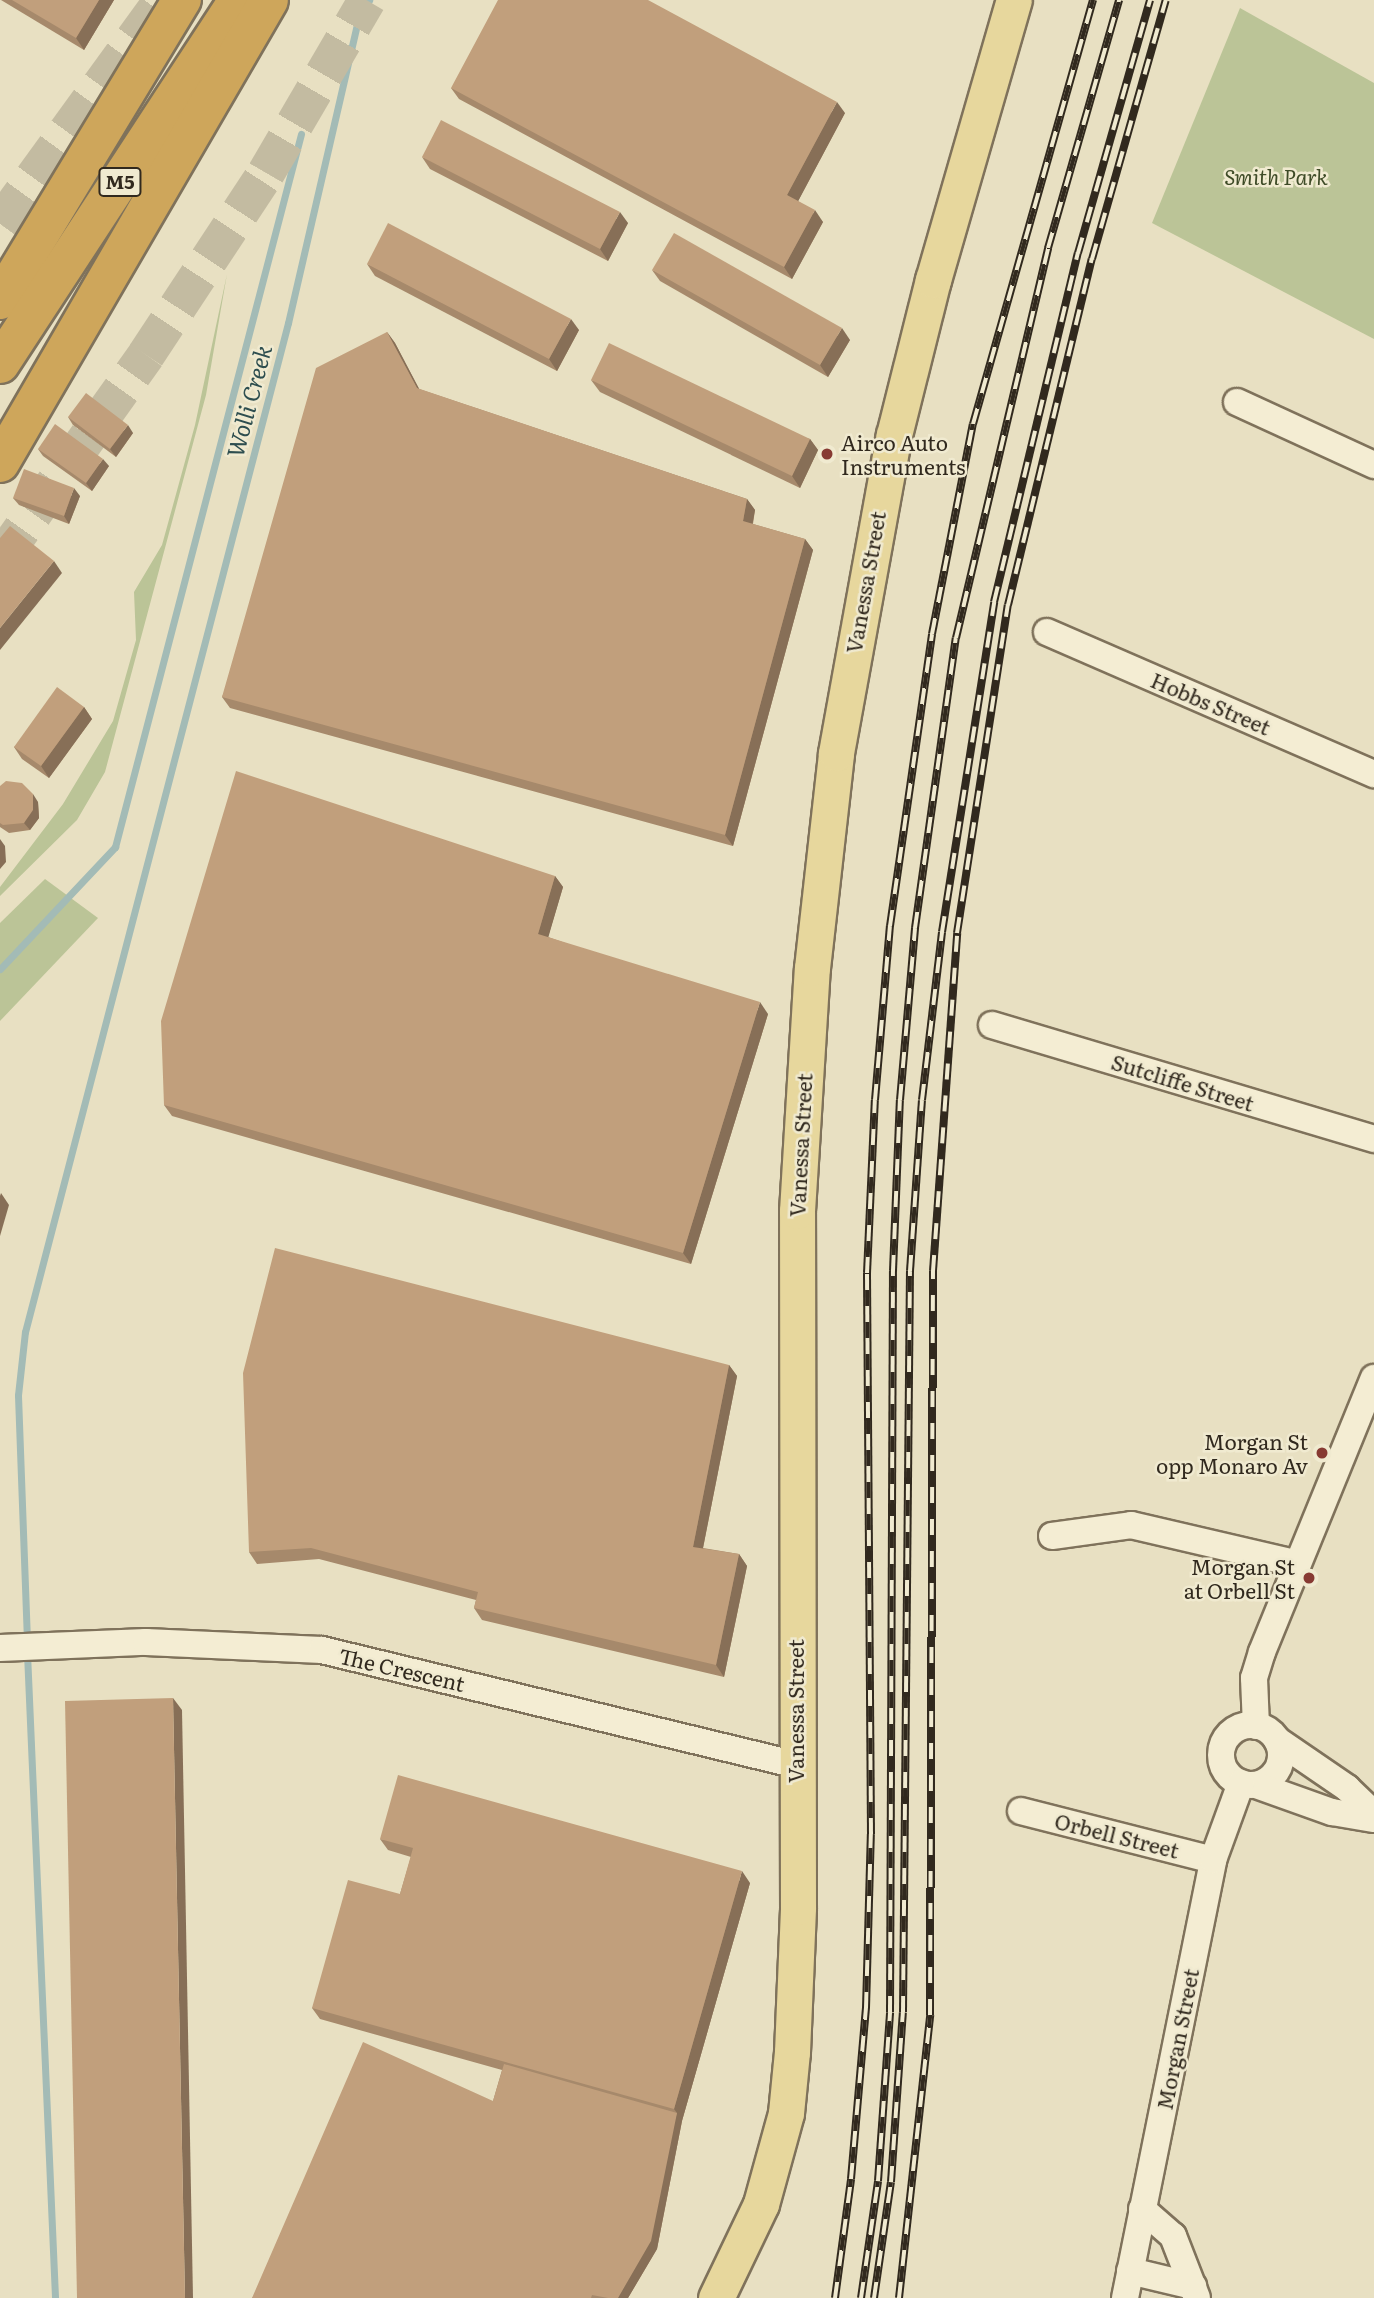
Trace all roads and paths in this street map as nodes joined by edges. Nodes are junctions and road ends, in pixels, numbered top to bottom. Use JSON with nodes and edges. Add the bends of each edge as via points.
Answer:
{"nodes":[{"id":1,"x":181,"y":0,"type":"edge"},
{"id":2,"x":239,"y":0,"type":"edge"},
{"id":3,"x":269,"y":0,"type":"edge"},
{"id":4,"x":1014,"y":0,"type":"edge"},
{"id":5,"x":0,"y":268,"type":"edge"},
{"id":6,"x":0,"y":300,"type":"edge"},
{"id":7,"x":0,"y":363,"type":"edge"},
{"id":8,"x":1237,"y":402,"type":"dead end"},
{"id":9,"x":0,"y":463,"type":"edge"},
{"id":10,"x":1374,"y":465,"type":"edge"},
{"id":11,"x":1047,"y":632,"type":"dead end"},
{"id":12,"x":1374,"y":774,"type":"edge"},
{"id":13,"x":992,"y":1025,"type":"dead end"},
{"id":14,"x":1374,"y":1139,"type":"edge"},
{"id":15,"x":1374,"y":1378,"type":"edge"},
{"id":16,"x":1367,"y":1417,"type":"edge"},
{"id":17,"x":1052,"y":1536,"type":"dead end"},
{"id":18,"x":1298,"y":1564,"type":"junction"},
{"id":19,"x":12,"y":1647,"type":"edge"},
{"id":20,"x":1267,"y":1733,"type":"junction"},
{"id":21,"x":795,"y":1764,"type":"junction"},
{"id":22,"x":1249,"y":1784,"type":"junction"},
{"id":23,"x":1021,"y":1811,"type":"dead end"},
{"id":24,"x":1374,"y":1817,"type":"edge"},
{"id":25,"x":1213,"y":1860,"type":"junction"},
{"id":26,"x":1142,"y":2209,"type":"junction"},
{"id":27,"x":1130,"y":2271,"type":"junction"},
{"id":28,"x":1195,"y":2292,"type":"edge"},
{"id":29,"x":716,"y":2298,"type":"edge"},
{"id":30,"x":1125,"y":2298,"type":"edge"}],
"edges":[{"from":1,"to":5,"type":"highway"},
{"from":1,"to":6,"type":"highway","number":"M5"},
{"from":2,"to":7,"type":"highway","number":"M5"},
{"from":3,"to":9,"type":"highway"},
{"from":4,"to":21,"type":"main road","name":"Vanessa Street","via":[[933,280],[892,444],[849,672],[821,875],[801,1106],[796,1238]]},
{"from":8,"to":10,"type":"street"},
{"from":11,"to":12,"type":"street","name":"Hobbs Street"},
{"from":13,"to":14,"type":"street","name":"Sutcliffe Street"},
{"from":15,"to":16,"type":"street"},
{"from":16,"to":18,"type":"street"},
{"from":17,"to":18,"type":"street","via":[[1131,1525]]},
{"from":18,"to":20,"type":"street","via":[[1254,1678]]},
{"from":19,"to":21,"type":"street","name":"The Crescent","via":[[146,1642],[323,1650]]},
{"from":20,"to":22,"type":"street","via":[[1279,1766]]},
{"from":20,"to":22,"type":"street","via":[[1236,1730],[1223,1745],[1223,1766]]},
{"from":20,"to":24,"type":"street","via":[[1347,1788]]},
{"from":21,"to":29,"type":"main road","name":"Vanessa Street","via":[[797,1983],[786,2113],[761,2204]]},
{"from":22,"to":24,"type":"street","via":[[1332,1812]]},
{"from":22,"to":25,"type":"street","name":"Morgan Street"},
{"from":23,"to":25,"type":"street","name":"Orbell Street"},
{"from":25,"to":26,"type":"street","name":"Morgan Street"},
{"from":26,"to":27,"type":"street","name":"Morgan Street"},
{"from":26,"to":28,"type":"street","via":[[1173,2236]]},
{"from":27,"to":28,"type":"street"},
{"from":27,"to":30,"type":"street","name":"Morgan Street"}]}
